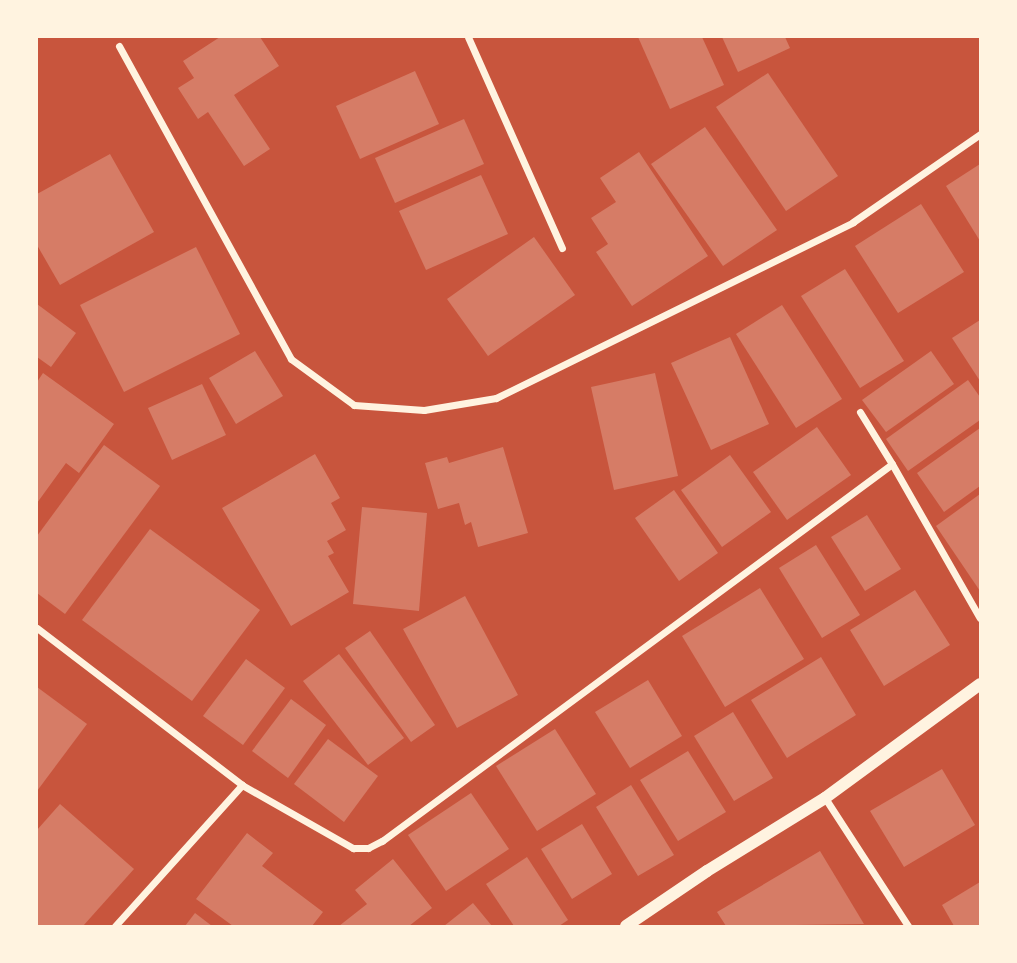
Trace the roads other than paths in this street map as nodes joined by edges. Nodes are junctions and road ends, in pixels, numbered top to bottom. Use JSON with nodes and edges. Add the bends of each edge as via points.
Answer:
{"nodes":[{"id":1,"x":468,"y":37,"type":"edge"},
{"id":2,"x":120,"y":46,"type":"dead end"},
{"id":3,"x":980,"y":134,"type":"edge"},
{"id":4,"x":562,"y":248,"type":"dead end"},
{"id":5,"x":860,"y":412,"type":"dead end"},
{"id":6,"x":892,"y":464,"type":"junction"},
{"id":7,"x":980,"y":618,"type":"edge"},
{"id":8,"x":37,"y":628,"type":"edge"},
{"id":9,"x":980,"y":684,"type":"edge"},
{"id":10,"x":242,"y":785,"type":"junction"},
{"id":11,"x":825,"y":798,"type":"junction"},
{"id":12,"x":115,"y":926,"type":"edge"},
{"id":13,"x":626,"y":926,"type":"edge"},
{"id":14,"x":908,"y":926,"type":"edge"}],
"edges":[{"from":1,"to":4,"type":"street"},
{"from":2,"to":3,"type":"street","via":[[291,359],[354,405],[424,410],[496,398],[853,222]]},
{"from":5,"to":6,"type":"street"},
{"from":6,"to":7,"type":"street"},
{"from":6,"to":10,"type":"street","via":[[368,848],[353,848]]},
{"from":8,"to":10,"type":"street"},
{"from":9,"to":11,"type":"street"},
{"from":10,"to":12,"type":"street"},
{"from":11,"to":13,"type":"street"},
{"from":11,"to":14,"type":"street"}]}
